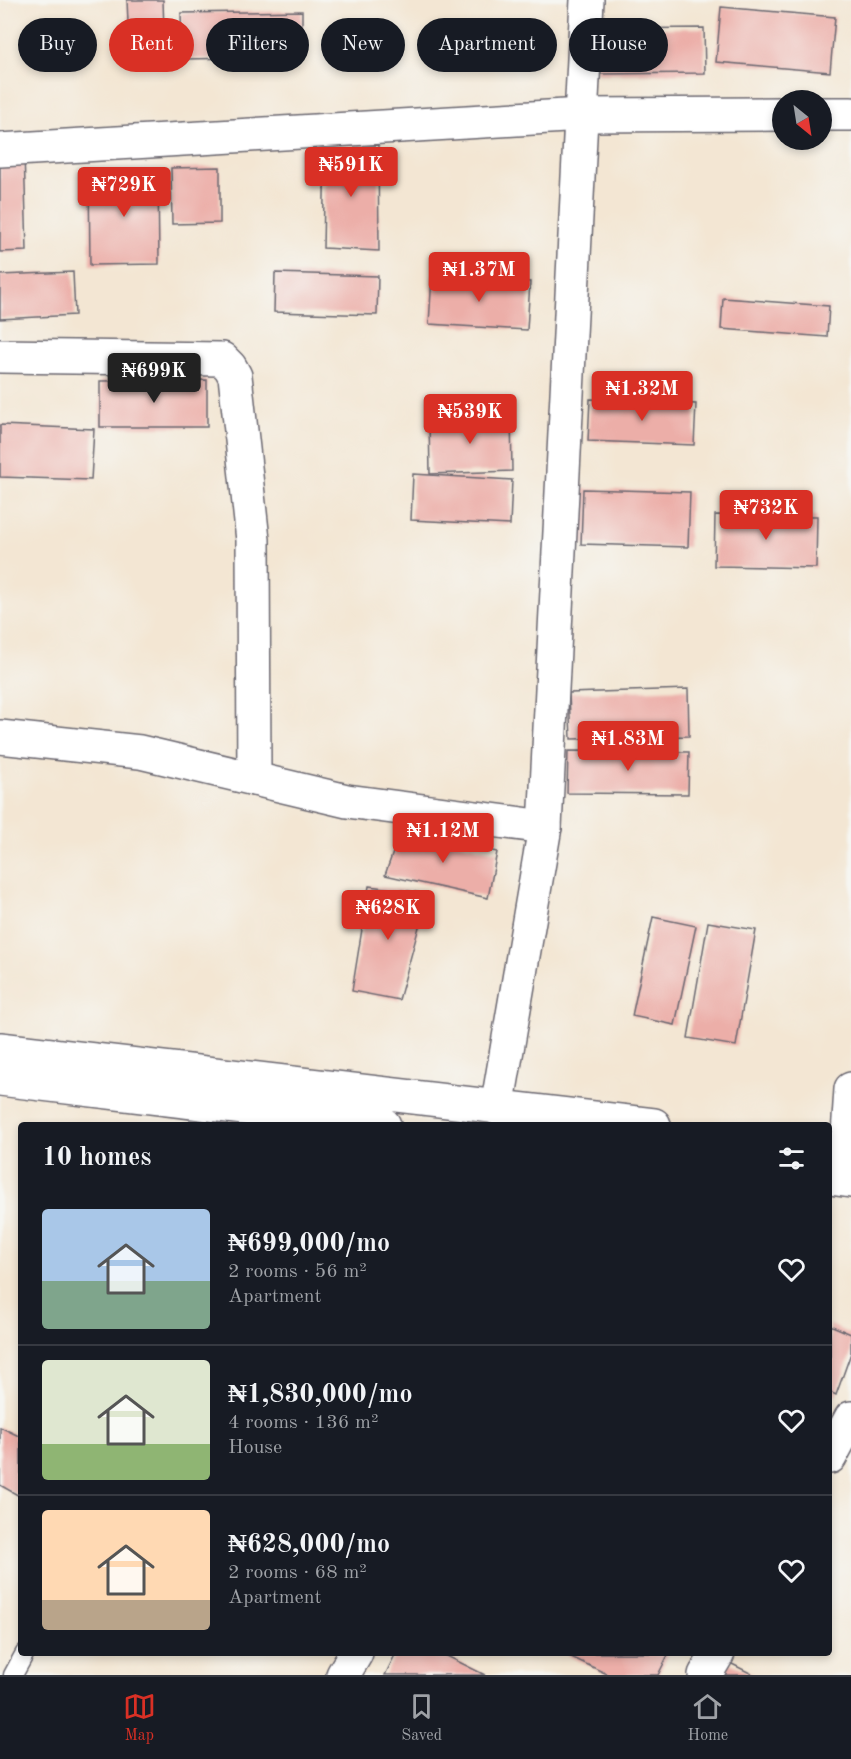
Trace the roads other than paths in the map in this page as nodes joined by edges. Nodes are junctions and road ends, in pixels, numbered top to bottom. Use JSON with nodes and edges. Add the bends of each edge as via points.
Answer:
{"nodes":[{"id":1,"x":587,"y":0,"type":"edge"},
{"id":2,"x":772,"y":114,"type":"edge"},
{"id":3,"x":832,"y":114,"type":"edge"},
{"id":4,"x":851,"y":114,"type":"edge"},
{"id":5,"x":582,"y":116,"type":"junction"},
{"id":6,"x":0,"y":150,"type":"edge"},
{"id":7,"x":0,"y":356,"type":"edge"},
{"id":8,"x":0,"y":737,"type":"edge"},
{"id":9,"x":254,"y":779,"type":"junction"},
{"id":10,"x":545,"y":827,"type":"junction"},
{"id":11,"x":0,"y":1049,"type":"edge"},
{"id":12,"x":3,"y":1085,"type":"edge"},
{"id":13,"x":851,"y":1089,"type":"edge"},
{"id":14,"x":496,"y":1108,"type":"junction"},
{"id":15,"x":355,"y":1122,"type":"edge"},
{"id":16,"x":626,"y":1122,"type":"edge"},
{"id":17,"x":845,"y":1158,"type":"edge"},
{"id":18,"x":832,"y":1175,"type":"edge"},
{"id":19,"x":851,"y":1418,"type":"edge"},
{"id":20,"x":832,"y":1453,"type":"edge"},
{"id":21,"x":23,"y":1656,"type":"edge"},
{"id":22,"x":354,"y":1656,"type":"edge"},
{"id":23,"x":716,"y":1656,"type":"edge"},
{"id":24,"x":13,"y":1675,"type":"edge"},
{"id":25,"x":343,"y":1675,"type":"edge"},
{"id":26,"x":705,"y":1675,"type":"edge"}],
"edges":[{"from":1,"to":5,"type":"street"},
{"from":2,"to":5,"type":"street"},
{"from":3,"to":4,"type":"street"},
{"from":5,"to":6,"type":"street"},
{"from":5,"to":10,"type":"street"},
{"from":7,"to":9,"type":"street","via":[[222,359],[230,367],[235,376],[253,540]]},
{"from":8,"to":9,"type":"street","via":[[140,752]]},
{"from":9,"to":10,"type":"street","via":[[347,801]]},
{"from":10,"to":14,"type":"street"},
{"from":11,"to":14,"type":"street"},
{"from":12,"to":15,"type":"street"},
{"from":13,"to":17,"type":"street"},
{"from":14,"to":16,"type":"street"},
{"from":17,"to":18,"type":"street"},
{"from":19,"to":20,"type":"street"},
{"from":21,"to":24,"type":"lane"},
{"from":22,"to":25,"type":"street"},
{"from":23,"to":26,"type":"street"}]}
